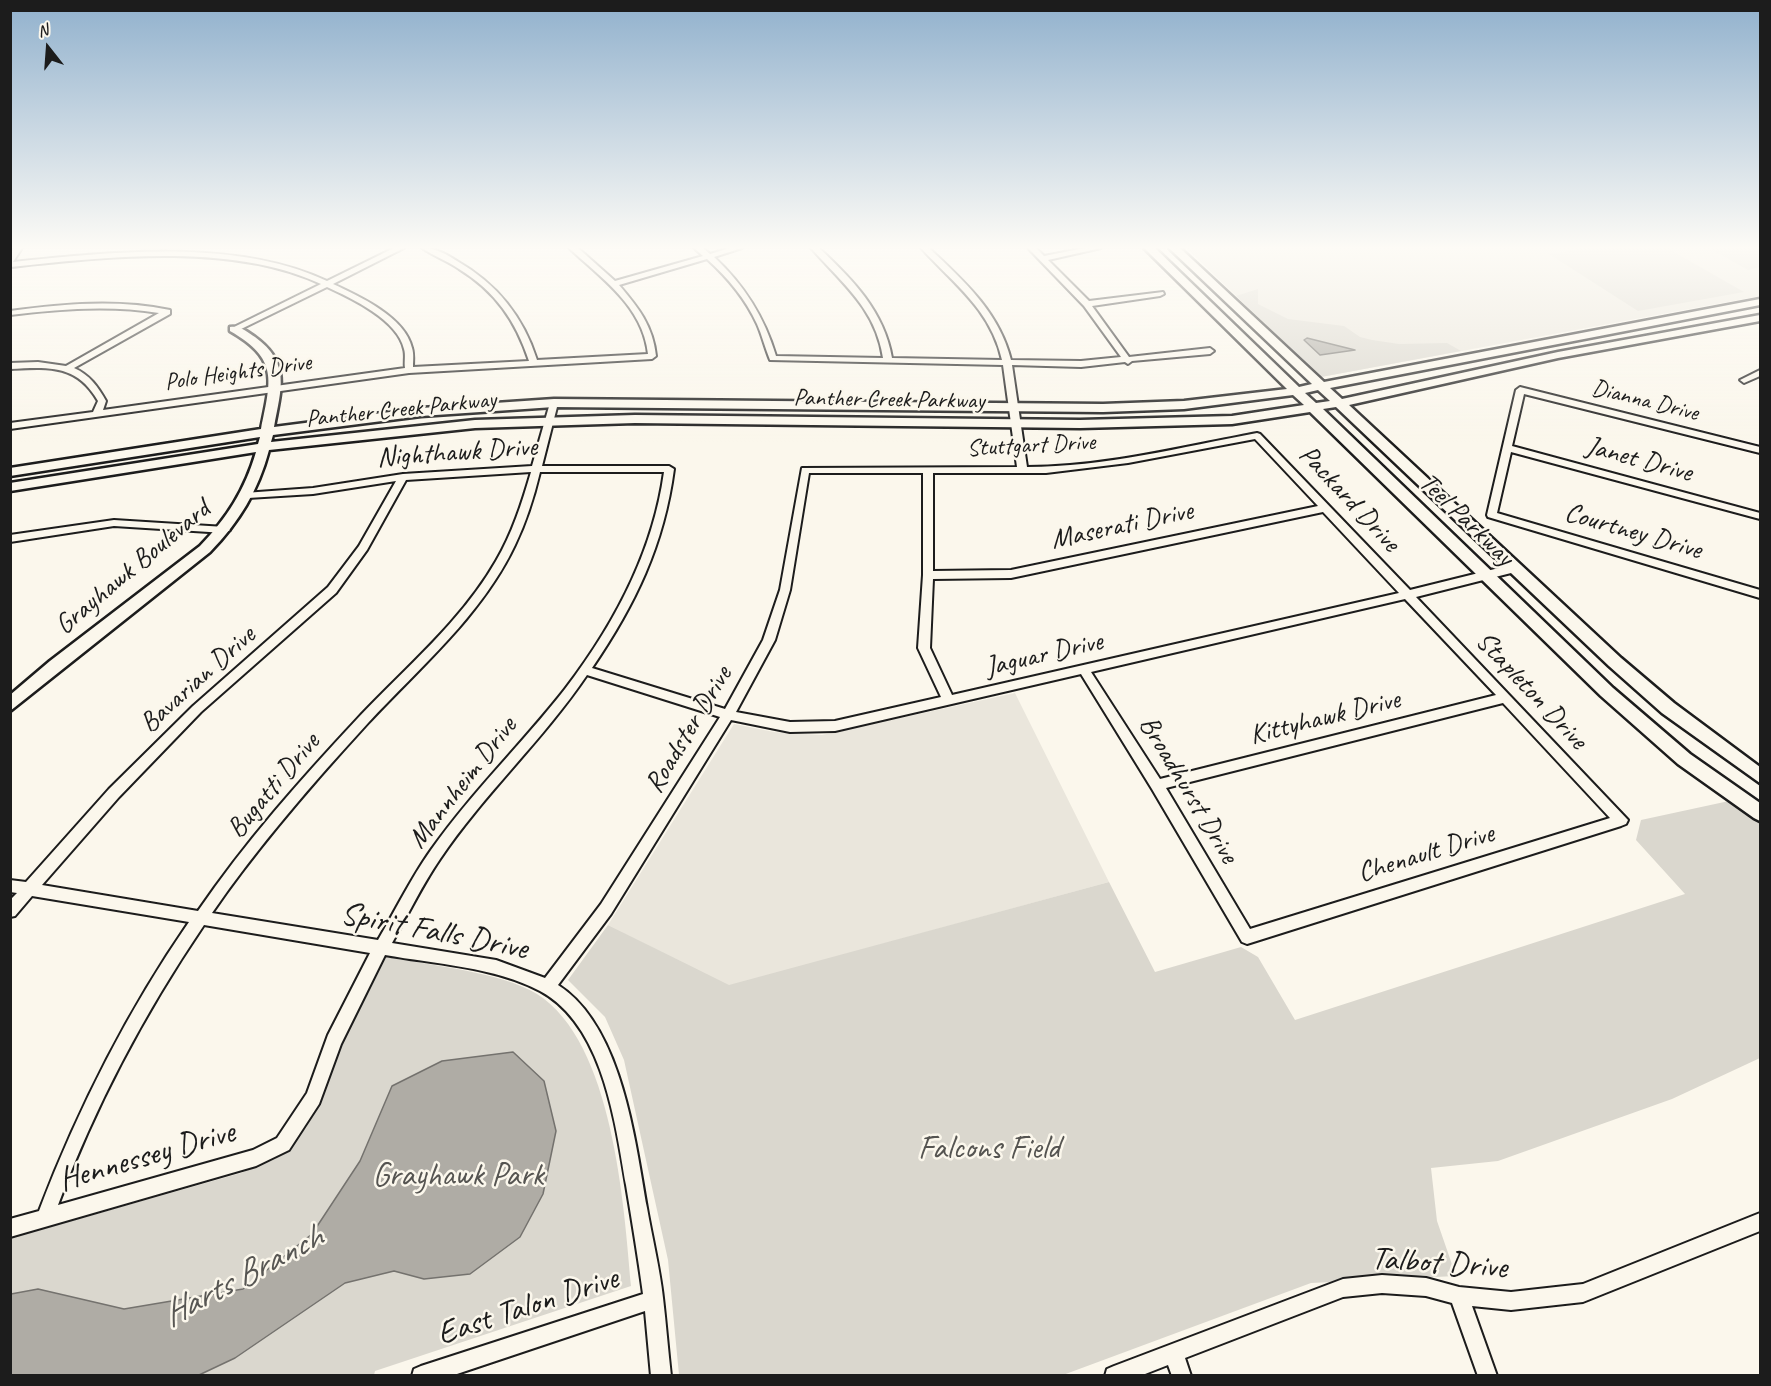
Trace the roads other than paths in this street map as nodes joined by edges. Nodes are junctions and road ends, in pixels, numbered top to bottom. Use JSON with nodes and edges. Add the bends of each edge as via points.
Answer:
{"nodes":[{"id":1,"x":166,"y":313,"type":"edge"},
{"id":2,"x":267,"y":313,"type":"edge"},
{"id":3,"x":379,"y":313,"type":"edge"},
{"id":4,"x":514,"y":313,"type":"edge"},
{"id":5,"x":634,"y":313,"type":"edge"},
{"id":6,"x":756,"y":313,"type":"edge"},
{"id":7,"x":872,"y":313,"type":"edge"},
{"id":8,"x":984,"y":313,"type":"edge"},
{"id":9,"x":1093,"y":313,"type":"edge"},
{"id":10,"x":1214,"y":313,"type":"edge"},
{"id":11,"x":1242,"y":313,"type":"edge"},
{"id":12,"x":1701,"y":313,"type":"edge"},
{"id":13,"x":1761,"y":318,"type":"edge"},
{"id":14,"x":1648,"y":322,"type":"junction"},
{"id":15,"x":234,"y":329,"type":"joint"},
{"id":16,"x":1667,"y":335,"type":"junction"},
{"id":17,"x":1210,"y":351,"type":"dead end"},
{"id":18,"x":1478,"y":355,"type":"junction"},
{"id":19,"x":533,"y":361,"type":"junction"},
{"id":20,"x":888,"y":361,"type":"junction"},
{"id":21,"x":1128,"y":361,"type":"junction"},
{"id":22,"x":1006,"y":362,"type":"junction"},
{"id":23,"x":10,"y":366,"type":"edge"},
{"id":24,"x":67,"y":369,"type":"junction"},
{"id":25,"x":1497,"y":369,"type":"junction"},
{"id":26,"x":409,"y":370,"type":"junction"},
{"id":27,"x":1761,"y":373,"type":"edge"},
{"id":28,"x":1744,"y":380,"type":"dead end"},
{"id":29,"x":1323,"y":386,"type":"junction"},
{"id":30,"x":275,"y":387,"type":"junction"},
{"id":31,"x":1294,"y":391,"type":"junction"},
{"id":32,"x":554,"y":403,"type":"junction"},
{"id":33,"x":1341,"y":403,"type":"junction"},
{"id":34,"x":1012,"y":407,"type":"junction"},
{"id":35,"x":1312,"y":408,"type":"junction"},
{"id":36,"x":97,"y":413,"type":"junction"},
{"id":37,"x":549,"y":420,"type":"junction"},
{"id":38,"x":1014,"y":424,"type":"junction"},
{"id":39,"x":10,"y":426,"type":"edge"},
{"id":40,"x":267,"y":431,"type":"junction"},
{"id":41,"x":1257,"y":436,"type":"joint"},
{"id":42,"x":264,"y":447,"type":"junction"},
{"id":43,"x":1507,"y":448,"type":"junction"},
{"id":44,"x":1761,"y":450,"type":"edge"},
{"id":45,"x":538,"y":469,"type":"junction"},
{"id":46,"x":669,"y":469,"type":"joint"},
{"id":47,"x":804,"y":470,"type":"joint"},
{"id":48,"x":10,"y":471,"type":"edge"},
{"id":49,"x":1023,"y":471,"type":"junction"},
{"id":50,"x":928,"y":472,"type":"junction"},
{"id":51,"x":403,"y":477,"type":"junction"},
{"id":52,"x":10,"y":487,"type":"edge"},
{"id":53,"x":248,"y":495,"type":"junction"},
{"id":54,"x":1325,"y":508,"type":"junction"},
{"id":55,"x":1761,"y":516,"type":"edge"},
{"id":56,"x":225,"y":530,"type":"junction"},
{"id":57,"x":10,"y":539,"type":"edge"},
{"id":58,"x":1515,"y":568,"type":"junction"},
{"id":59,"x":928,"y":575,"type":"junction"},
{"id":60,"x":1485,"y":575,"type":"junction"},
{"id":61,"x":1761,"y":594,"type":"edge"},
{"id":62,"x":1407,"y":595,"type":"junction"},
{"id":63,"x":585,"y":670,"type":"junction"},
{"id":64,"x":1084,"y":670,"type":"junction"},
{"id":65,"x":1504,"y":698,"type":"junction"},
{"id":66,"x":949,"y":701,"type":"junction"},
{"id":67,"x":10,"y":705,"type":"edge"},
{"id":68,"x":728,"y":715,"type":"junction"},
{"id":69,"x":1761,"y":776,"type":"edge"},
{"id":70,"x":1157,"y":785,"type":"junction"},
{"id":71,"x":1761,"y":813,"type":"edge"},
{"id":72,"x":1620,"y":820,"type":"joint"},
{"id":73,"x":10,"y":886,"type":"edge"},
{"id":74,"x":28,"y":889,"type":"junction"},
{"id":75,"x":10,"y":910,"type":"edge"},
{"id":76,"x":200,"y":919,"type":"junction"},
{"id":77,"x":1247,"y":937,"type":"joint"},
{"id":78,"x":382,"y":948,"type":"junction"},
{"id":79,"x":548,"y":986,"type":"junction"},
{"id":80,"x":293,"y":1131,"type":"joint"},
{"id":81,"x":45,"y":1218,"type":"junction"},
{"id":82,"x":1761,"y":1222,"type":"edge"},
{"id":83,"x":10,"y":1228,"type":"edge"},
{"id":84,"x":1459,"y":1296,"type":"junction"},
{"id":85,"x":654,"y":1299,"type":"junction"},
{"id":86,"x":1173,"y":1353,"type":"junction"},
{"id":87,"x":421,"y":1376,"type":"edge"},
{"id":88,"x":661,"y":1376,"type":"edge"},
{"id":89,"x":1114,"y":1376,"type":"edge"},
{"id":90,"x":1182,"y":1376,"type":"edge"},
{"id":91,"x":1488,"y":1376,"type":"edge"}],
"edges":[{"from":1,"to":24,"type":"street"},
{"from":2,"to":15,"type":"street"},
{"from":3,"to":26,"type":"street","via":[[408,347]]},
{"from":4,"to":19,"type":"street"},
{"from":5,"to":19,"type":"street","name":"Polo Heights Drive","via":[[649,334],[652,356]]},
{"from":6,"to":20,"type":"street","via":[[773,358]]},
{"from":7,"to":20,"type":"street","via":[[887,341]]},
{"from":8,"to":22,"type":"street","via":[[999,335]]},
{"from":9,"to":21,"type":"street"},
{"from":10,"to":31,"type":"main road","name":"Teel Parkway"},
{"from":11,"to":29,"type":"main road","name":"Teel Parkway"},
{"from":12,"to":14,"type":"main road","name":"Panther Creek Parkway"},
{"from":13,"to":16,"type":"main road","name":"Panther Creek Parkway"},
{"from":14,"to":16,"type":"main road"},
{"from":14,"to":18,"type":"main road","name":"Panther Creek Parkway"},
{"from":15,"to":30,"type":"main road","name":"Grayhawk Boulevard","via":[[267,353],[276,374]]},
{"from":16,"to":25,"type":"main road","name":"Panther Creek Parkway"},
{"from":17,"to":21,"type":"street"},
{"from":18,"to":25,"type":"main road"},
{"from":18,"to":29,"type":"main road","name":"Panther Creek Parkway"},
{"from":19,"to":26,"type":"street","name":"Polo Heights Drive"},
{"from":20,"to":22,"type":"street"},
{"from":21,"to":22,"type":"street"},
{"from":22,"to":34,"type":"street"},
{"from":23,"to":24,"type":"street","via":[[37,364]]},
{"from":24,"to":36,"type":"street","via":[[95,385],[102,401]]},
{"from":25,"to":33,"type":"main road","name":"Panther Creek Parkway"},
{"from":26,"to":30,"type":"street","name":"Polo Heights Drive"},
{"from":27,"to":28,"type":"street"},
{"from":29,"to":31,"type":"main road","name":"Panther Creek Parkway"},
{"from":29,"to":33,"type":"main road","name":"Teel Parkway"},
{"from":30,"to":36,"type":"street","name":"Polo Heights Drive"},
{"from":30,"to":40,"type":"main road","name":"Grayhawk Boulevard"},
{"from":31,"to":34,"type":"main road","name":"Panther Creek Parkway","via":[[1164,406]]},
{"from":31,"to":35,"type":"main road","name":"Teel Parkway"},
{"from":32,"to":34,"type":"main road","name":"Panther Creek Parkway"},
{"from":32,"to":37,"type":"street","name":"Bugatti Drive"},
{"from":32,"to":40,"type":"main road","name":"Panther Creek Parkway","via":[[421,412]]},
{"from":33,"to":35,"type":"main road","name":"Panther Creek Parkway"},
{"from":33,"to":58,"type":"main road","name":"Teel Parkway"},
{"from":34,"to":38,"type":"street"},
{"from":35,"to":38,"type":"main road","name":"Panther Creek Parkway","via":[[1232,420]]},
{"from":35,"to":60,"type":"main road","name":"Teel Parkway"},
{"from":36,"to":39,"type":"street","name":"Polo Heights Drive"},
{"from":37,"to":38,"type":"main road","name":"Panther Creek Parkway"},
{"from":37,"to":42,"type":"main road","name":"Panther Creek Parkway","via":[[440,426]]},
{"from":37,"to":45,"type":"street","name":"Bugatti Drive"},
{"from":38,"to":49,"type":"street"},
{"from":40,"to":42,"type":"main road","name":"Grayhawk Boulevard"},
{"from":40,"to":48,"type":"main road","name":"Panther Creek Parkway"},
{"from":41,"to":49,"type":"street","name":"Stuttgart Drive","via":[[1128,460]]},
{"from":41,"to":54,"type":"street","name":"Packard Drive"},
{"from":42,"to":52,"type":"main road","name":"Panther Creek Parkway"},
{"from":42,"to":53,"type":"main road","name":"Grayhawk Boulevard","via":[[258,475]]},
{"from":43,"to":44,"type":"street","name":"Dianna Drive","via":[[1520,390]]},
{"from":43,"to":55,"type":"street","name":"Janet Drive"},
{"from":43,"to":61,"type":"street","name":"Courtney Drive","via":[[1492,516]]},
{"from":45,"to":46,"type":"street","name":"Nighthawk Drive"},
{"from":45,"to":51,"type":"street","name":"Nighthawk Drive"},
{"from":45,"to":76,"type":"street","name":"Bugatti Drive","via":[[501,563],[474,603],[372,710],[232,875]]},
{"from":46,"to":63,"type":"street","name":"Mannheim Drive","via":[[665,499],[646,563],[614,627]]},
{"from":47,"to":50,"type":"street","name":"Stuttgart Drive"},
{"from":47,"to":68,"type":"street","name":"Roadster Drive","via":[[782,600],[769,640]]},
{"from":49,"to":50,"type":"street","name":"Stuttgart Drive"},
{"from":50,"to":59,"type":"street"},
{"from":51,"to":53,"type":"street","name":"Nighthawk Drive","via":[[313,491]]},
{"from":51,"to":74,"type":"street","name":"Bavarian Drive","via":[[363,548],[332,590],[197,709],[114,793]]},
{"from":53,"to":56,"type":"main road","name":"Grayhawk Boulevard"},
{"from":54,"to":59,"type":"street","name":"Maserati Drive","via":[[1011,574]]},
{"from":54,"to":62,"type":"street","name":"Packard Drive"},
{"from":56,"to":57,"type":"street","via":[[114,523]]},
{"from":56,"to":67,"type":"main road","name":"Grayhawk Boulevard"},
{"from":58,"to":60,"type":"street","name":"Jaguar Drive"},
{"from":58,"to":69,"type":"main road","name":"Teel Parkway","via":[[1668,708]]},
{"from":59,"to":66,"type":"street","via":[[924,648]]},
{"from":60,"to":62,"type":"street","name":"Jaguar Drive"},
{"from":60,"to":71,"type":"main road","name":"Teel Parkway","via":[[1607,692],[1684,759]]},
{"from":62,"to":64,"type":"street","name":"Jaguar Drive"},
{"from":62,"to":65,"type":"street","name":"Stapleton Drive"},
{"from":63,"to":68,"type":"street","name":"Jaguar Drive"},
{"from":63,"to":78,"type":"street","name":"Mannheim Drive","via":[[435,855]]},
{"from":64,"to":66,"type":"street","name":"Jaguar Drive"},
{"from":64,"to":70,"type":"street","name":"Broadhurst Drive"},
{"from":65,"to":70,"type":"street","name":"Kittyhawk Drive"},
{"from":65,"to":72,"type":"street","name":"Stapleton Drive"},
{"from":66,"to":68,"type":"street","name":"Jaguar Drive","via":[[835,726],[790,727]]},
{"from":68,"to":79,"type":"street","name":"Roadster Drive","via":[[606,909]]},
{"from":70,"to":77,"type":"street","name":"Broadhurst Drive"},
{"from":72,"to":77,"type":"street","name":"Chenault Drive"},
{"from":73,"to":74,"type":"street","name":"Spirit Falls Drive"},
{"from":74,"to":75,"type":"street","name":"Bavarian Drive"},
{"from":74,"to":76,"type":"street","name":"Spirit Falls Drive"},
{"from":76,"to":78,"type":"street","name":"Spirit Falls Drive"},
{"from":76,"to":81,"type":"street","name":"Bugatti Drive","via":[[100,1090],[64,1163]]},
{"from":78,"to":79,"type":"street","name":"Spirit Falls Drive","via":[[496,967]]},
{"from":78,"to":80,"type":"street","name":"Mannheim Drive","via":[[334,1041],[313,1098]]},
{"from":79,"to":85,"type":"street","name":"Spirit Falls Drive","via":[[574,1008],[593,1034],[602,1055],[626,1133]]},
{"from":80,"to":81,"type":"street","name":"Hennessey Drive","via":[[284,1144],[256,1158]]},
{"from":81,"to":83,"type":"street","name":"Hennessey Drive"},
{"from":82,"to":84,"type":"street","name":"Talbot Drive","via":[[1583,1293],[1511,1301]]},
{"from":84,"to":86,"type":"street","name":"Talbot Drive","via":[[1426,1287],[1382,1284],[1344,1288]]},
{"from":84,"to":91,"type":"street"},
{"from":85,"to":87,"type":"street","name":"East Talon Drive"},
{"from":85,"to":88,"type":"street","name":"Spirit Falls Drive"},
{"from":86,"to":89,"type":"street","name":"Talbot Drive"},
{"from":86,"to":90,"type":"street"}]}
